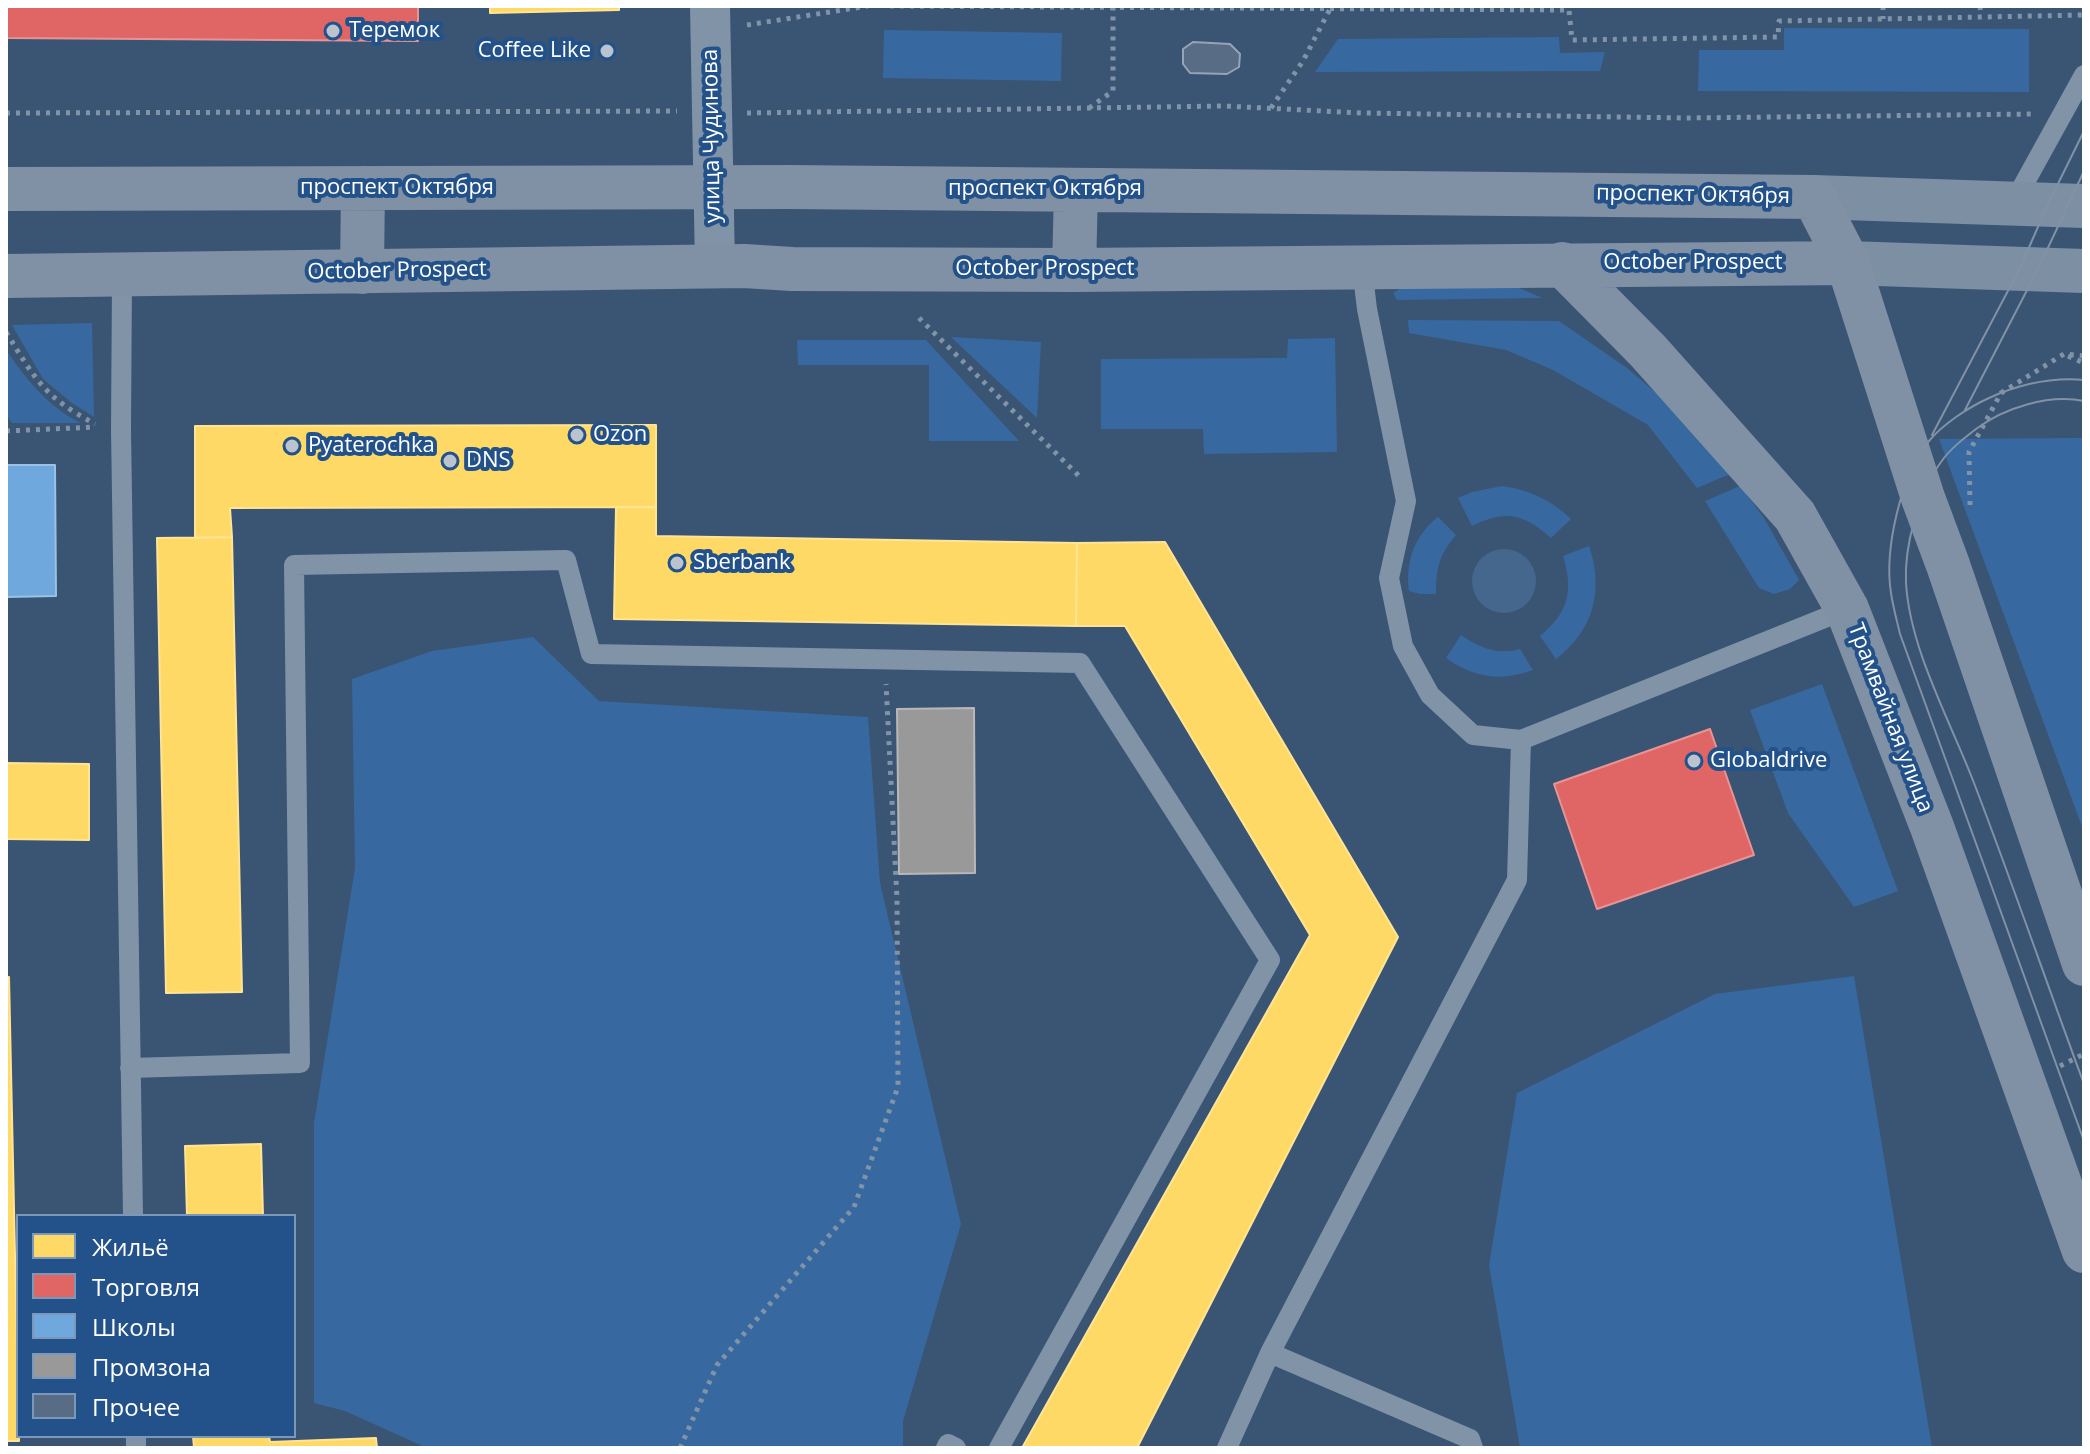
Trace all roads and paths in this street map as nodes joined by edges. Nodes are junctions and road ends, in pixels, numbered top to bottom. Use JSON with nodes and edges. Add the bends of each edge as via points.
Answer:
{"nodes":[{"id":1,"x":868,"y":6,"type":"edge"},
{"id":2,"x":890,"y":6,"type":"edge"},
{"id":3,"x":1883,"y":6,"type":"edge"},
{"id":4,"x":1980,"y":6,"type":"edge"},
{"id":5,"x":1113,"y":7,"type":"edge"},
{"id":6,"x":1330,"y":7,"type":"edge"},
{"id":7,"x":2084,"y":15,"type":"edge"},
{"id":8,"x":1981,"y":16,"type":"junction"},
{"id":9,"x":710,"y":19,"type":"edge"},
{"id":10,"x":1883,"y":19,"type":"junction"},
{"id":11,"x":2084,"y":75,"type":"edge"},
{"id":12,"x":1271,"y":108,"type":"junction"},
{"id":13,"x":1088,"y":109,"type":"junction"},
{"id":14,"x":685,"y":111,"type":"dead end"},
{"id":15,"x":6,"y":113,"type":"edge"},
{"id":16,"x":734,"y":113,"type":"dead end"},
{"id":17,"x":2040,"y":113,"type":"dead end"},
{"id":18,"x":713,"y":187,"type":"junction"},
{"id":19,"x":363,"y":188,"type":"junction"},
{"id":20,"x":6,"y":189,"type":"edge"},
{"id":21,"x":1076,"y":190,"type":"junction"},
{"id":22,"x":1814,"y":197,"type":"junction"},
{"id":23,"x":2014,"y":202,"type":"junction"},
{"id":24,"x":2084,"y":206,"type":"edge"},
{"id":25,"x":1848,"y":263,"type":"junction"},
{"id":26,"x":1562,"y":264,"type":"junction"},
{"id":27,"x":715,"y":266,"type":"junction"},
{"id":28,"x":1362,"y":267,"type":"junction"},
{"id":29,"x":1074,"y":270,"type":"junction"},
{"id":30,"x":2084,"y":271,"type":"edge"},
{"id":31,"x":362,"y":272,"type":"junction"},
{"id":32,"x":6,"y":276,"type":"edge"},
{"id":33,"x":122,"y":276,"type":"junction"},
{"id":34,"x":919,"y":318,"type":"dead end"},
{"id":35,"x":6,"y":332,"type":"edge"},
{"id":36,"x":2064,"y":354,"type":"junction"},
{"id":37,"x":2084,"y":356,"type":"edge"},
{"id":38,"x":2084,"y":363,"type":"edge"},
{"id":39,"x":6,"y":431,"type":"edge"},
{"id":40,"x":1081,"y":478,"type":"dead end"},
{"id":41,"x":1971,"y":511,"type":"dead end"},
{"id":42,"x":1847,"y":609,"type":"junction"},
{"id":43,"x":885,"y":660,"type":"junction"},
{"id":44,"x":1521,"y":740,"type":"junction"},
{"id":45,"x":2084,"y":964,"type":"edge"},
{"id":46,"x":2084,"y":1054,"type":"edge"},
{"id":47,"x":130,"y":1068,"type":"junction"},
{"id":48,"x":2051,"y":1071,"type":"dead end"},
{"id":49,"x":133,"y":1214,"type":"edge"},
{"id":50,"x":2084,"y":1251,"type":"edge"},
{"id":51,"x":1270,"y":1353,"type":"junction"},
{"id":52,"x":680,"y":1448,"type":"edge"},
{"id":53,"x":946,"y":1448,"type":"edge"},
{"id":54,"x":956,"y":1448,"type":"edge"},
{"id":55,"x":999,"y":1448,"type":"edge"},
{"id":56,"x":1227,"y":1448,"type":"edge"},
{"id":57,"x":1473,"y":1448,"type":"edge"}],
"edges":[{"from":1,"to":9,"type":"path"},
{"from":2,"to":5,"type":"path"},
{"from":3,"to":10,"type":"path"},
{"from":4,"to":8,"type":"path"},
{"from":5,"to":6,"type":"path"},
{"from":5,"to":13,"type":"path","via":[[1113,91]]},
{"from":6,"to":10,"type":"path","via":[[1569,10],[1572,40],[1778,37],[1779,21]]},
{"from":6,"to":12,"type":"path"},
{"from":7,"to":8,"type":"path"},
{"from":8,"to":10,"type":"path"},
{"from":9,"to":18,"type":"street","name":"улица Чудинова"},
{"from":11,"to":23,"type":"lane"},
{"from":12,"to":13,"type":"path"},
{"from":12,"to":17,"type":"path","via":[[1677,118]]},
{"from":13,"to":16,"type":"path"},
{"from":14,"to":15,"type":"path"},
{"from":18,"to":19,"type":"main road","name":"проспект Октября"},
{"from":18,"to":21,"type":"main road","name":"проспект Октября"},
{"from":18,"to":27,"type":"street","name":"улица Чудинова"},
{"from":19,"to":20,"type":"main road","name":"проспект Октября"},
{"from":19,"to":31,"type":"main road"},
{"from":21,"to":22,"type":"main road","name":"проспект Октября"},
{"from":21,"to":29,"type":"main road"},
{"from":22,"to":23,"type":"main road","name":"проспект Октября"},
{"from":22,"to":25,"type":"main road"},
{"from":23,"to":24,"type":"main road","name":"проспект Октября"},
{"from":25,"to":26,"type":"main road","name":"October Prospect"},
{"from":25,"to":30,"type":"main road","name":"October Prospect"},
{"from":25,"to":45,"type":"main road","via":[[1913,469]]},
{"from":26,"to":28,"type":"main road","name":"October Prospect"},
{"from":26,"to":42,"type":"main road","name":"Трамвайная улица","via":[[1648,351],[1795,516]]},
{"from":27,"to":29,"type":"main road","name":"October Prospect"},
{"from":27,"to":31,"type":"main road","name":"October Prospect"},
{"from":28,"to":29,"type":"main road","name":"October Prospect"},
{"from":28,"to":44,"type":"lane","via":[[1406,501],[1389,578],[1403,646],[1430,695],[1473,735]]},
{"from":31,"to":33,"type":"main road","name":"October Prospect"},
{"from":32,"to":33,"type":"main road","name":"October Prospect"},
{"from":33,"to":47,"type":"lane"},
{"from":34,"to":40,"type":"path"},
{"from":35,"to":39,"type":"path","via":[[38,384],[68,410],[101,426]]},
{"from":36,"to":37,"type":"path"},
{"from":36,"to":38,"type":"path"},
{"from":36,"to":41,"type":"path","via":[[2001,393],[1969,452]]},
{"from":42,"to":44,"type":"lane"},
{"from":42,"to":50,"type":"main road","name":"Трамвайная улица","via":[[1932,827]]},
{"from":43,"to":47,"type":"lane","via":[[591,654],[566,560],[294,565],[300,1063]]},
{"from":43,"to":52,"type":"path","via":[[897,899],[898,1087],[854,1207],[717,1365]]},
{"from":43,"to":55,"type":"lane","via":[[1080,663],[1270,960]]},
{"from":44,"to":51,"type":"lane","via":[[1517,880]]},
{"from":46,"to":48,"type":"path"},
{"from":47,"to":49,"type":"lane"},
{"from":51,"to":56,"type":"lane"},
{"from":51,"to":57,"type":"lane","via":[[1470,1439]]},
{"from":53,"to":54,"type":"lane"}]}
